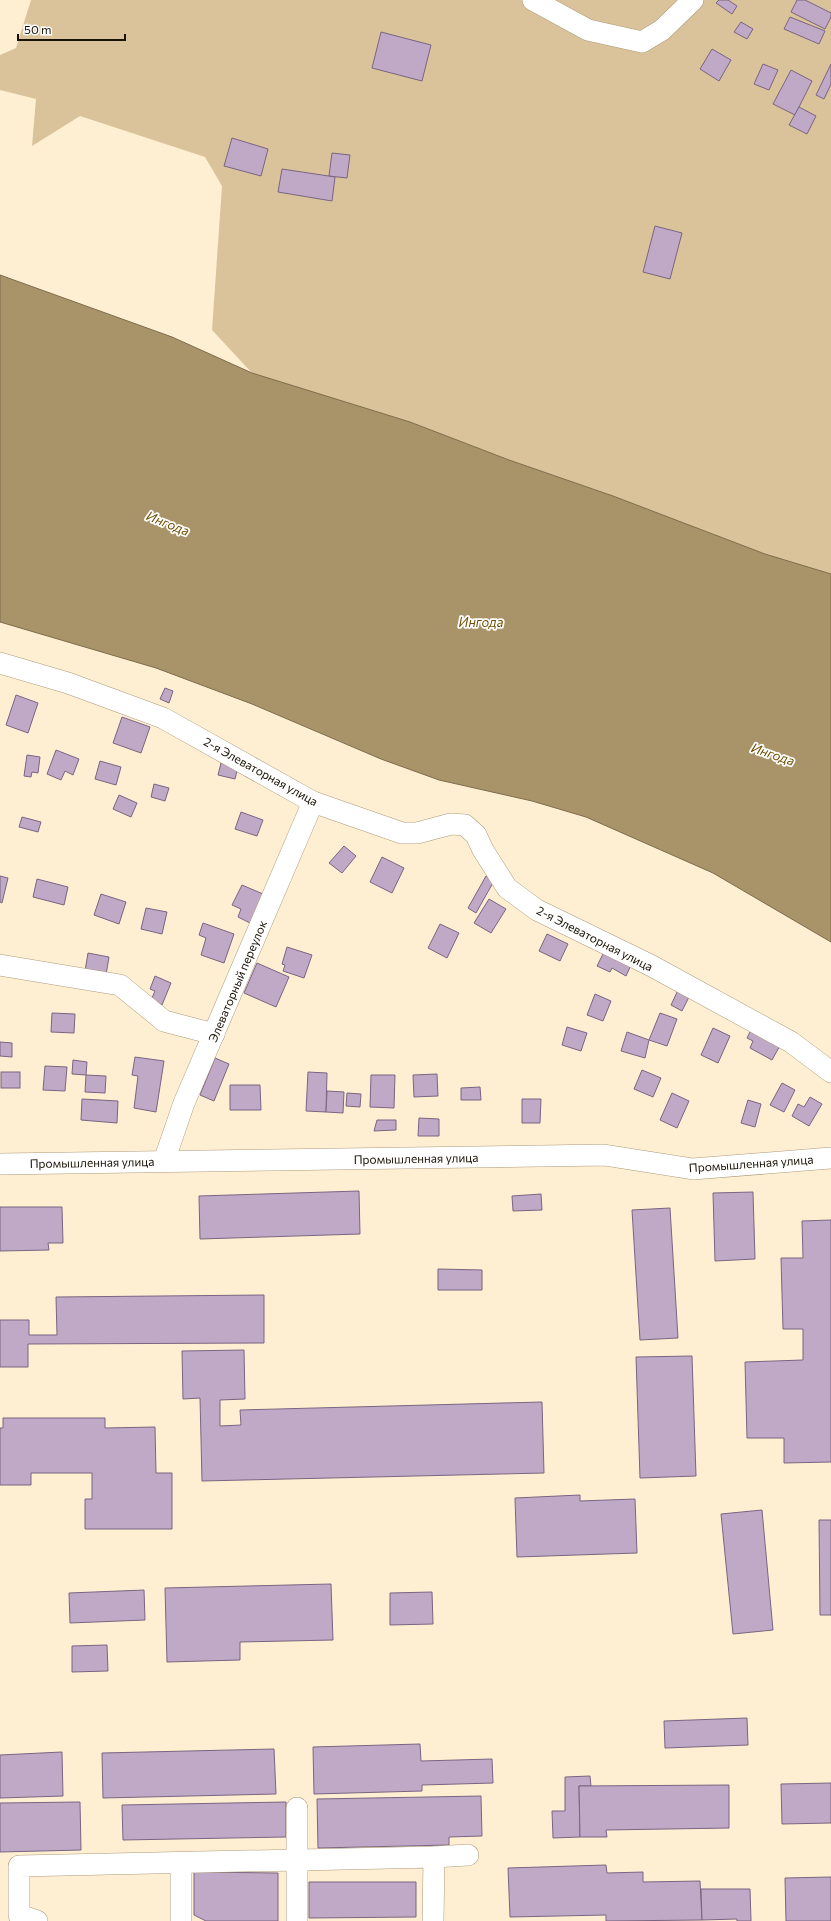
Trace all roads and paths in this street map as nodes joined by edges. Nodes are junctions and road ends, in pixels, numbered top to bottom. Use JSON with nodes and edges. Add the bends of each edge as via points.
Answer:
{"nodes":[{"id":1,"x":533,"y":0,"type":"edge"},
{"id":2,"x":693,"y":0,"type":"edge"},
{"id":3,"x":0,"y":663,"type":"edge"},
{"id":4,"x":313,"y":802,"type":"junction"},
{"id":5,"x":0,"y":964,"type":"edge"},
{"id":6,"x":214,"y":1034,"type":"junction"},
{"id":7,"x":831,"y":1072,"type":"edge"},
{"id":8,"x":831,"y":1158,"type":"edge"},
{"id":9,"x":164,"y":1161,"type":"junction"},
{"id":10,"x":0,"y":1164,"type":"edge"},
{"id":11,"x":297,"y":1808,"type":"dead end"},
{"id":12,"x":468,"y":1855,"type":"dead end"},
{"id":13,"x":434,"y":1856,"type":"junction"},
{"id":14,"x":297,"y":1860,"type":"junction"},
{"id":15,"x":181,"y":1862,"type":"junction"},
{"id":16,"x":37,"y":1921,"type":"edge"},
{"id":17,"x":181,"y":1921,"type":"edge"},
{"id":18,"x":297,"y":1921,"type":"edge"},
{"id":19,"x":433,"y":1921,"type":"edge"}],
"edges":[{"from":1,"to":2,"type":"street","via":[[588,30],[642,42],[662,30]]},
{"from":3,"to":4,"type":"street","name":"2-я Элеваторная улица","via":[[68,683],[163,718]]},
{"from":4,"to":6,"type":"street","name":"Элеваторный переулок"},
{"from":4,"to":7,"type":"street","name":"2-я Элеваторная улица","via":[[402,834],[417,833],[451,824],[465,825],[476,835],[507,888],[537,910],[650,965],[791,1042]]},
{"from":5,"to":6,"type":"street","via":[[120,985],[164,1021]]},
{"from":6,"to":9,"type":"street","name":"Элеваторный переулок","via":[[184,1103]]},
{"from":8,"to":9,"type":"street","name":"Промышленная улица","via":[[693,1169],[604,1155]]},
{"from":9,"to":10,"type":"street","name":"Промышленная улица"},
{"from":11,"to":14,"type":"street"},
{"from":12,"to":13,"type":"street"},
{"from":13,"to":14,"type":"street"},
{"from":13,"to":19,"type":"street"},
{"from":14,"to":15,"type":"street"},
{"from":14,"to":18,"type":"street"},
{"from":15,"to":16,"type":"street","via":[[19,1866],[19,1915]]},
{"from":15,"to":17,"type":"street"}]}
